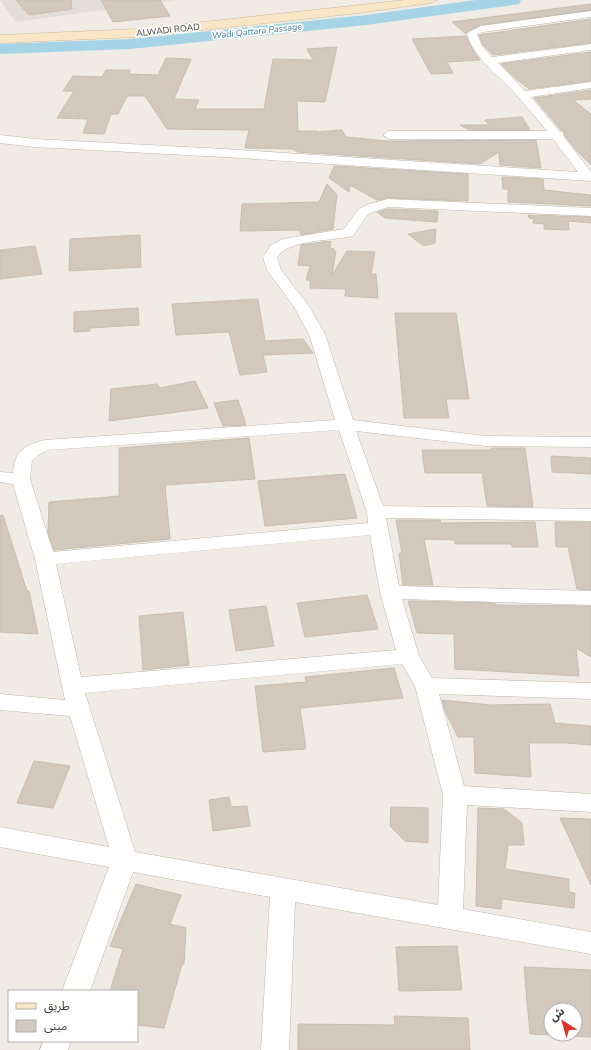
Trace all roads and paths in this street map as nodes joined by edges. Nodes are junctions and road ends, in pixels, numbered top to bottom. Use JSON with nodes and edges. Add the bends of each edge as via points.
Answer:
{"nodes":[{"id":1,"x":432,"y":0,"type":"edge"},
{"id":2,"x":402,"y":1,"type":"edge"},
{"id":3,"x":591,"y":14,"type":"edge"},
{"id":4,"x":2,"y":35,"type":"edge"},
{"id":5,"x":591,"y":47,"type":"edge"},
{"id":6,"x":490,"y":61,"type":"junction"},
{"id":7,"x":591,"y":85,"type":"edge"},
{"id":8,"x":524,"y":95,"type":"junction"},
{"id":9,"x":389,"y":135,"type":"dead end"},
{"id":10,"x":559,"y":135,"type":"junction"},
{"id":11,"x":0,"y":139,"type":"edge"},
{"id":12,"x":590,"y":177,"type":"edge"},
{"id":13,"x":591,"y":212,"type":"edge"},
{"id":14,"x":345,"y":424,"type":"junction"},
{"id":15,"x":591,"y":442,"type":"edge"},
{"id":16,"x":10,"y":478,"type":"edge"},
{"id":17,"x":591,"y":515,"type":"edge"},
{"id":18,"x":377,"y":520,"type":"junction"},
{"id":19,"x":45,"y":559,"type":"junction"},
{"id":20,"x":390,"y":592,"type":"junction"},
{"id":21,"x":591,"y":598,"type":"edge"},
{"id":22,"x":408,"y":656,"type":"junction"},
{"id":23,"x":72,"y":686,"type":"junction"},
{"id":24,"x":426,"y":686,"type":"junction"},
{"id":25,"x":591,"y":691,"type":"edge"},
{"id":26,"x":0,"y":702,"type":"edge"},
{"id":27,"x":78,"y":709,"type":"junction"},
{"id":28,"x":454,"y":795,"type":"junction"},
{"id":29,"x":591,"y":803,"type":"edge"},
{"id":30,"x":0,"y":837,"type":"edge"},
{"id":31,"x":125,"y":859,"type":"junction"},
{"id":32,"x":283,"y":890,"type":"junction"},
{"id":33,"x":450,"y":917,"type":"junction"},
{"id":34,"x":591,"y":943,"type":"edge"},
{"id":35,"x":76,"y":990,"type":"edge"},
{"id":36,"x":275,"y":1050,"type":"edge"}],
"edges":[{"from":1,"to":2,"type":"main road","name":"ALWADI ROAD"},
{"from":2,"to":4,"type":"main road","name":"ALWADI ROAD","via":[[133,29],[54,33],[27,31]]},
{"from":2,"to":4,"type":"main road","name":"ALWADI ROAD","via":[[138,33]]},
{"from":3,"to":6,"type":"street","via":[[474,32],[472,35]]},
{"from":5,"to":6,"type":"street"},
{"from":6,"to":8,"type":"street"},
{"from":7,"to":8,"type":"street"},
{"from":8,"to":10,"type":"street"},
{"from":9,"to":10,"type":"street"},
{"from":10,"to":12,"type":"street"},
{"from":11,"to":12,"type":"street"},
{"from":13,"to":14,"type":"street","via":[[388,204],[362,213],[348,233],[288,242],[276,248],[270,257],[274,270],[301,306],[317,334]]},
{"from":14,"to":15,"type":"street","via":[[486,441]]},
{"from":14,"to":16,"type":"street","via":[[45,445],[32,450]]},
{"from":14,"to":18,"type":"street"},
{"from":16,"to":19,"type":"street"},
{"from":17,"to":18,"type":"street"},
{"from":18,"to":19,"type":"street"},
{"from":18,"to":20,"type":"street"},
{"from":19,"to":23,"type":"street"},
{"from":20,"to":21,"type":"street"},
{"from":20,"to":22,"type":"street"},
{"from":22,"to":23,"type":"street"},
{"from":22,"to":24,"type":"street"},
{"from":23,"to":27,"type":"street"},
{"from":24,"to":25,"type":"street"},
{"from":24,"to":28,"type":"street"},
{"from":26,"to":27,"type":"street"},
{"from":27,"to":31,"type":"street"},
{"from":28,"to":29,"type":"street"},
{"from":28,"to":33,"type":"street"},
{"from":30,"to":31,"type":"street"},
{"from":31,"to":32,"type":"street"},
{"from":31,"to":35,"type":"street"},
{"from":32,"to":33,"type":"street"},
{"from":32,"to":36,"type":"street"},
{"from":33,"to":34,"type":"street"}]}
